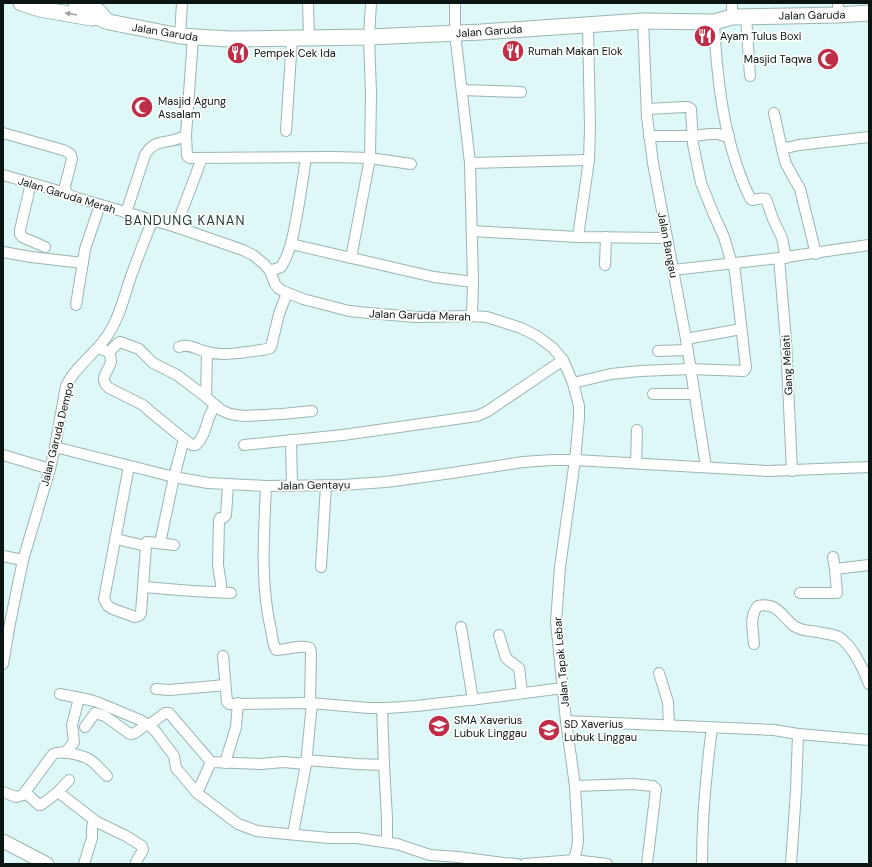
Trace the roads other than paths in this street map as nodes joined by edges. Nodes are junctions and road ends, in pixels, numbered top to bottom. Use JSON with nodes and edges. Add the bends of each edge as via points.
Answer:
{"nodes":[{"id":1,"x":21,"y":3,"type":"edge"},
{"id":2,"x":76,"y":3,"type":"edge"},
{"id":3,"x":182,"y":3,"type":"edge"},
{"id":4,"x":308,"y":3,"type":"edge"},
{"id":5,"x":371,"y":3,"type":"edge"},
{"id":6,"x":455,"y":3,"type":"edge"},
{"id":7,"x":838,"y":9,"type":"edge"},
{"id":8,"x":736,"y":12,"type":"edge"},
{"id":9,"x":869,"y":13,"type":"edge"},
{"id":10,"x":643,"y":21,"type":"junction"},
{"id":11,"x":109,"y":22,"type":"junction"},
{"id":12,"x":714,"y":22,"type":"junction"},
{"id":13,"x":588,"y":24,"type":"junction"},
{"id":14,"x":455,"y":33,"type":"junction"},
{"id":15,"x":186,"y":36,"type":"junction"},
{"id":16,"x":369,"y":37,"type":"junction"},
{"id":17,"x":309,"y":38,"type":"junction"},
{"id":18,"x":292,"y":39,"type":"junction"},
{"id":19,"x":750,"y":76,"type":"dead end"},
{"id":20,"x":462,"y":90,"type":"junction"},
{"id":21,"x":522,"y":92,"type":"dead end"},
{"id":22,"x":647,"y":109,"type":"junction"},
{"id":23,"x":774,"y":112,"type":"dead end"},
{"id":24,"x":286,"y":131,"type":"dead end"},
{"id":25,"x":3,"y":133,"type":"edge"},
{"id":26,"x":186,"y":135,"type":"junction"},
{"id":27,"x":650,"y":136,"type":"junction"},
{"id":28,"x":693,"y":136,"type":"junction"},
{"id":29,"x":729,"y":136,"type":"junction"},
{"id":30,"x":869,"y":137,"type":"edge"},
{"id":31,"x":782,"y":149,"type":"junction"},
{"id":32,"x":202,"y":158,"type":"junction"},
{"id":33,"x":306,"y":158,"type":"junction"},
{"id":34,"x":370,"y":158,"type":"junction"},
{"id":35,"x":589,"y":160,"type":"junction"},
{"id":36,"x":470,"y":163,"type":"junction"},
{"id":37,"x":411,"y":164,"type":"dead end"},
{"id":38,"x":3,"y":175,"type":"edge"},
{"id":39,"x":31,"y":183,"type":"junction"},
{"id":40,"x":66,"y":193,"type":"junction"},
{"id":41,"x":100,"y":205,"type":"junction"},
{"id":42,"x":126,"y":213,"type":"junction"},
{"id":43,"x":152,"y":221,"type":"junction"},
{"id":44,"x":176,"y":228,"type":"junction"},
{"id":45,"x":472,"y":231,"type":"junction"},
{"id":46,"x":578,"y":237,"type":"junction"},
{"id":47,"x":606,"y":237,"type":"junction"},
{"id":48,"x":667,"y":238,"type":"junction"},
{"id":49,"x":292,"y":244,"type":"junction"},
{"id":50,"x":869,"y":245,"type":"edge"},
{"id":51,"x":45,"y":247,"type":"dead end"},
{"id":52,"x":3,"y":252,"type":"edge"},
{"id":53,"x":816,"y":254,"type":"junction"},
{"id":54,"x":351,"y":258,"type":"junction"},
{"id":55,"x":782,"y":258,"type":"junction"},
{"id":56,"x":83,"y":263,"type":"junction"},
{"id":57,"x":733,"y":264,"type":"junction"},
{"id":58,"x":605,"y":265,"type":"dead end"},
{"id":59,"x":673,"y":270,"type":"junction"},
{"id":60,"x":270,"y":271,"type":"junction"},
{"id":61,"x":473,"y":282,"type":"junction"},
{"id":62,"x":287,"y":293,"type":"junction"},
{"id":63,"x":76,"y":305,"type":"dead end"},
{"id":64,"x":472,"y":316,"type":"junction"},
{"id":65,"x":741,"y":329,"type":"junction"},
{"id":66,"x":686,"y":339,"type":"junction"},
{"id":67,"x":179,"y":347,"type":"dead end"},
{"id":68,"x":98,"y":348,"type":"junction"},
{"id":69,"x":687,"y":350,"type":"junction"},
{"id":70,"x":658,"y":351,"type":"dead end"},
{"id":71,"x":109,"y":352,"type":"junction"},
{"id":72,"x":207,"y":352,"type":"junction"},
{"id":73,"x":563,"y":360,"type":"junction"},
{"id":74,"x":690,"y":368,"type":"junction"},
{"id":75,"x":573,"y":383,"type":"junction"},
{"id":76,"x":653,"y":394,"type":"dead end"},
{"id":77,"x":694,"y":394,"type":"junction"},
{"id":78,"x":206,"y":397,"type":"junction"},
{"id":79,"x":215,"y":405,"type":"junction"},
{"id":80,"x":312,"y":411,"type":"dead end"},
{"id":81,"x":637,"y":430,"type":"dead end"},
{"id":82,"x":184,"y":439,"type":"junction"},
{"id":83,"x":291,"y":440,"type":"junction"},
{"id":84,"x":244,"y":445,"type":"dead end"},
{"id":85,"x":55,"y":447,"type":"junction"},
{"id":86,"x":3,"y":455,"type":"edge"},
{"id":87,"x":575,"y":460,"type":"junction"},
{"id":88,"x":636,"y":463,"type":"junction"},
{"id":89,"x":130,"y":466,"type":"junction"},
{"id":90,"x":706,"y":467,"type":"junction"},
{"id":91,"x":869,"y":467,"type":"edge"},
{"id":92,"x":50,"y":469,"type":"junction"},
{"id":93,"x":792,"y":471,"type":"junction"},
{"id":94,"x":174,"y":477,"type":"junction"},
{"id":95,"x":228,"y":484,"type":"junction"},
{"id":96,"x":266,"y":486,"type":"junction"},
{"id":97,"x":292,"y":486,"type":"junction"},
{"id":98,"x":326,"y":486,"type":"junction"},
{"id":99,"x":116,"y":539,"type":"junction"},
{"id":100,"x":160,"y":543,"type":"junction"},
{"id":101,"x":174,"y":545,"type":"dead end"},
{"id":102,"x":146,"y":546,"type":"junction"},
{"id":103,"x":3,"y":556,"type":"edge"},
{"id":104,"x":834,"y":557,"type":"dead end"},
{"id":105,"x":23,"y":560,"type":"junction"},
{"id":106,"x":869,"y":565,"type":"edge"},
{"id":107,"x":321,"y":567,"type":"dead end"},
{"id":108,"x":835,"y":569,"type":"junction"},
{"id":109,"x":144,"y":587,"type":"junction"},
{"id":110,"x":800,"y":594,"type":"dead end"},
{"id":111,"x":6,"y":623,"type":"edge"},
{"id":112,"x":461,"y":627,"type":"dead end"},
{"id":113,"x":499,"y":635,"type":"dead end"},
{"id":114,"x":754,"y":644,"type":"dead end"},
{"id":115,"x":223,"y":656,"type":"dead end"},
{"id":116,"x":3,"y":664,"type":"edge"},
{"id":117,"x":659,"y":673,"type":"dead end"},
{"id":118,"x":869,"y":684,"type":"edge"},
{"id":119,"x":225,"y":685,"type":"junction"},
{"id":120,"x":563,"y":688,"type":"junction"},
{"id":121,"x":156,"y":689,"type":"dead end"},
{"id":122,"x":522,"y":693,"type":"junction"},
{"id":123,"x":60,"y":694,"type":"dead end"},
{"id":124,"x":79,"y":698,"type":"junction"},
{"id":125,"x":472,"y":700,"type":"junction"},
{"id":126,"x":238,"y":703,"type":"junction"},
{"id":127,"x":311,"y":703,"type":"junction"},
{"id":128,"x":96,"y":708,"type":"junction"},
{"id":129,"x":382,"y":708,"type":"junction"},
{"id":130,"x":566,"y":721,"type":"junction"},
{"id":131,"x":148,"y":725,"type":"junction"},
{"id":132,"x":669,"y":725,"type":"junction"},
{"id":133,"x":85,"y":727,"type":"dead end"},
{"id":134,"x":712,"y":728,"type":"junction"},
{"id":135,"x":798,"y":734,"type":"junction"},
{"id":136,"x":869,"y":740,"type":"edge"},
{"id":137,"x":65,"y":753,"type":"junction"},
{"id":138,"x":211,"y":762,"type":"junction"},
{"id":139,"x":306,"y":762,"type":"junction"},
{"id":140,"x":225,"y":763,"type":"junction"},
{"id":141,"x":384,"y":765,"type":"junction"},
{"id":142,"x":107,"y":776,"type":"dead end"},
{"id":143,"x":69,"y":780,"type":"dead end"},
{"id":144,"x":575,"y":786,"type":"junction"},
{"id":145,"x":3,"y":792,"type":"edge"},
{"id":146,"x":25,"y":792,"type":"junction"},
{"id":147,"x":58,"y":792,"type":"junction"},
{"id":148,"x":197,"y":793,"type":"junction"},
{"id":149,"x":97,"y":822,"type":"junction"},
{"id":150,"x":293,"y":834,"type":"junction"},
{"id":151,"x":3,"y":841,"type":"edge"},
{"id":152,"x":387,"y":842,"type":"junction"},
{"id":153,"x":457,"y":860,"type":"edge"},
{"id":154,"x":574,"y":862,"type":"edge"},
{"id":155,"x":47,"y":864,"type":"edge"},
{"id":156,"x":84,"y":864,"type":"edge"},
{"id":157,"x":136,"y":864,"type":"edge"},
{"id":158,"x":517,"y":864,"type":"edge"},
{"id":159,"x":525,"y":864,"type":"edge"},
{"id":160,"x":607,"y":864,"type":"edge"},
{"id":161,"x":647,"y":864,"type":"edge"},
{"id":162,"x":702,"y":864,"type":"edge"},
{"id":163,"x":791,"y":864,"type":"edge"}],
"edges":[{"from":11,"to":1,"type":"highway","name":"Jalan Garuda","one_way":true,"via":[[97,17],[47,10]]},
{"from":2,"to":11,"type":"highway","name":"Jalan Garuda","via":[[98,11]]},
{"from":3,"to":15,"type":"street"},
{"from":4,"to":17,"type":"street"},
{"from":5,"to":16,"type":"street"},
{"from":6,"to":14,"type":"street"},
{"from":7,"to":8,"type":"highway","name":"Jalan Garuda"},
{"from":7,"to":9,"type":"highway","name":"Jalan Garuda"},
{"from":8,"to":12,"type":"highway","name":"Jalan Garuda"},
{"from":8,"to":19,"type":"street"},
{"from":10,"to":12,"type":"highway","name":"Jalan Garuda"},
{"from":10,"to":13,"type":"highway","name":"Jalan Garuda"},
{"from":10,"to":22,"type":"street","name":"Jalan Bangau"},
{"from":11,"to":15,"type":"highway","name":"Jalan Garuda"},
{"from":12,"to":29,"type":"street","via":[[718,78]]},
{"from":13,"to":14,"type":"highway","name":"Jalan Garuda"},
{"from":13,"to":35,"type":"street"},
{"from":14,"to":16,"type":"highway","name":"Jalan Garuda"},
{"from":14,"to":20,"type":"street"},
{"from":15,"to":18,"type":"highway","name":"Jalan Garuda"},
{"from":15,"to":26,"type":"street"},
{"from":16,"to":17,"type":"highway","name":"Jalan Garuda"},
{"from":16,"to":34,"type":"street"},
{"from":17,"to":18,"type":"highway","name":"Jalan Garuda"},
{"from":18,"to":24,"type":"street"},
{"from":20,"to":21,"type":"street"},
{"from":20,"to":36,"type":"street"},
{"from":22,"to":27,"type":"street","name":"Jalan Bangau"},
{"from":22,"to":28,"type":"street","via":[[688,107],[691,109]]},
{"from":23,"to":31,"type":"street"},
{"from":25,"to":40,"type":"street","via":[[69,152],[72,159],[65,186]]},
{"from":26,"to":32,"type":"street","via":[[187,156]]},
{"from":26,"to":42,"type":"street","via":[[175,141],[155,144],[148,151]]},
{"from":27,"to":28,"type":"street"},
{"from":27,"to":48,"type":"street","name":"Jalan Bangau"},
{"from":28,"to":29,"type":"street"},
{"from":28,"to":57,"type":"street","via":[[701,183]]},
{"from":29,"to":55,"type":"street","name":"Gang Melati","via":[[736,164],[748,194],[752,200],[766,199],[782,238]]},
{"from":30,"to":31,"type":"street"},
{"from":31,"to":53,"type":"street","via":[[788,169],[800,189]]},
{"from":32,"to":33,"type":"street"},
{"from":32,"to":44,"type":"street"},
{"from":33,"to":34,"type":"street"},
{"from":33,"to":49,"type":"street"},
{"from":34,"to":37,"type":"street"},
{"from":34,"to":54,"type":"street"},
{"from":35,"to":36,"type":"street"},
{"from":35,"to":46,"type":"street"},
{"from":36,"to":45,"type":"street"},
{"from":38,"to":39,"type":"street","name":"Jalan Garuda Merah"},
{"from":39,"to":40,"type":"street","name":"Jalan Garuda Merah"},
{"from":39,"to":51,"type":"street","via":[[20,234]]},
{"from":40,"to":41,"type":"street","name":"Jalan Garuda Merah"},
{"from":41,"to":42,"type":"street","name":"Jalan Garuda Merah"},
{"from":41,"to":56,"type":"street","via":[[85,249]]},
{"from":42,"to":43,"type":"street","name":"Jalan Garuda Merah"},
{"from":43,"to":44,"type":"street","name":"Jalan Garuda Merah"},
{"from":43,"to":68,"type":"street","name":"Jalan Garuda Dempo","via":[[119,314],[109,334]]},
{"from":44,"to":60,"type":"street","name":"Jalan Garuda Merah","via":[[243,250],[259,259]]},
{"from":45,"to":46,"type":"street"},
{"from":45,"to":61,"type":"street"},
{"from":46,"to":47,"type":"street"},
{"from":47,"to":48,"type":"street"},
{"from":47,"to":58,"type":"street"},
{"from":48,"to":59,"type":"street","name":"Jalan Bangau"},
{"from":49,"to":54,"type":"street"},
{"from":49,"to":60,"type":"street","via":[[281,267]]},
{"from":50,"to":53,"type":"street"},
{"from":52,"to":56,"type":"street"},
{"from":53,"to":55,"type":"street"},
{"from":54,"to":61,"type":"street"},
{"from":55,"to":57,"type":"street"},
{"from":55,"to":93,"type":"street","name":"Gang Melati"},
{"from":56,"to":63,"type":"street"},
{"from":57,"to":59,"type":"street"},
{"from":57,"to":65,"type":"street"},
{"from":59,"to":66,"type":"street","name":"Jalan Bangau"},
{"from":60,"to":62,"type":"street","name":"Jalan Garuda Merah","via":[[275,284]]},
{"from":61,"to":64,"type":"street"},
{"from":62,"to":64,"type":"street","name":"Jalan Garuda Merah","via":[[349,311],[416,316]]},
{"from":62,"to":72,"type":"street","via":[[270,348],[241,353]]},
{"from":64,"to":73,"type":"street","name":"Jalan Garuda Merah","via":[[521,328],[553,348]]},
{"from":65,"to":66,"type":"street"},
{"from":65,"to":74,"type":"street","via":[[746,368],[744,371]]},
{"from":66,"to":69,"type":"street","name":"Jalan Bangau"},
{"from":67,"to":72,"type":"street","via":[[190,346]]},
{"from":68,"to":71,"type":"street"},
{"from":68,"to":85,"type":"street","name":"Jalan Garuda Dempo","via":[[69,379]]},
{"from":69,"to":70,"type":"street"},
{"from":69,"to":74,"type":"street","name":"Jalan Bangau"},
{"from":71,"to":78,"type":"street","via":[[120,342],[139,349],[153,362],[174,372]]},
{"from":71,"to":82,"type":"street","via":[[111,362],[104,378],[105,385],[143,405]]},
{"from":72,"to":78,"type":"street"},
{"from":73,"to":75,"type":"street","name":"Jalan Garuda Merah"},
{"from":73,"to":83,"type":"street","via":[[477,416]]},
{"from":74,"to":75,"type":"street","via":[[611,374]]},
{"from":74,"to":77,"type":"street","name":"Jalan Bangau"},
{"from":75,"to":87,"type":"street","name":"Jalan Garuda Merah","via":[[579,406]]},
{"from":76,"to":77,"type":"street"},
{"from":77,"to":90,"type":"street","name":"Jalan Bangau"},
{"from":78,"to":79,"type":"street"},
{"from":79,"to":80,"type":"street","via":[[235,415]]},
{"from":79,"to":82,"type":"street","via":[[199,442],[192,445]]},
{"from":81,"to":88,"type":"street"},
{"from":82,"to":94,"type":"street"},
{"from":83,"to":84,"type":"street"},
{"from":83,"to":97,"type":"street"},
{"from":85,"to":89,"type":"street","name":"Jalan Gentayu"},
{"from":85,"to":92,"type":"street","name":"Jalan Garuda Dempo"},
{"from":86,"to":92,"type":"street"},
{"from":87,"to":88,"type":"street","name":"Jalan Gentayu"},
{"from":87,"to":98,"type":"street","name":"Jalan Gentayu","via":[[523,462],[386,482]]},
{"from":87,"to":120,"type":"street","name":"Jalan Tapak Lebar","via":[[556,608]]},
{"from":88,"to":90,"type":"street","name":"Jalan Gentayu"},
{"from":89,"to":94,"type":"street","name":"Jalan Gentayu"},
{"from":89,"to":99,"type":"street"},
{"from":90,"to":93,"type":"street","name":"Jalan Gentayu"},
{"from":91,"to":93,"type":"street","name":"Jalan Gentayu"},
{"from":92,"to":105,"type":"street","name":"Jalan Garuda Dempo"},
{"from":94,"to":95,"type":"street","name":"Jalan Gentayu"},
{"from":94,"to":100,"type":"street"},
{"from":95,"to":96,"type":"street","name":"Jalan Gentayu"},
{"from":95,"to":109,"type":"street","via":[[226,515],[219,520],[218,565],[226,593]]},
{"from":96,"to":97,"type":"street","name":"Jalan Gentayu"},
{"from":96,"to":127,"type":"street","via":[[264,584],[269,624],[276,650],[308,646],[310,648]]},
{"from":97,"to":98,"type":"street","name":"Jalan Gentayu"},
{"from":98,"to":107,"type":"street"},
{"from":99,"to":102,"type":"street"},
{"from":99,"to":109,"type":"street","via":[[105,603],[113,609],[135,617],[139,616]]},
{"from":100,"to":101,"type":"street"},
{"from":100,"to":102,"type":"street","via":[[147,542]]},
{"from":102,"to":109,"type":"street"},
{"from":103,"to":105,"type":"street"},
{"from":104,"to":108,"type":"street"},
{"from":105,"to":111,"type":"street","name":"Jalan Garuda Dempo"},
{"from":106,"to":108,"type":"street"},
{"from":108,"to":110,"type":"street","via":[[837,593]]},
{"from":111,"to":116,"type":"street","name":"Jalan Garuda Dempo"},
{"from":112,"to":125,"type":"street"},
{"from":113,"to":122,"type":"street","via":[[506,658],[519,668]]},
{"from":114,"to":118,"type":"street","via":[[754,612],[758,606],[769,605],[801,630],[833,635],[846,643],[864,670]]},
{"from":115,"to":119,"type":"street"},
{"from":117,"to":132,"type":"street","via":[[668,702]]},
{"from":119,"to":121,"type":"street"},
{"from":119,"to":126,"type":"street","via":[[228,703]]},
{"from":120,"to":122,"type":"street"},
{"from":120,"to":130,"type":"street","name":"Jalan Tapak Lebar"},
{"from":122,"to":125,"type":"street"},
{"from":123,"to":124,"type":"street"},
{"from":124,"to":128,"type":"street"},
{"from":124,"to":137,"type":"street","via":[[72,725],[74,742]]},
{"from":125,"to":129,"type":"street"},
{"from":126,"to":127,"type":"street"},
{"from":126,"to":140,"type":"street","via":[[236,726]]},
{"from":127,"to":129,"type":"street"},
{"from":127,"to":139,"type":"street"},
{"from":128,"to":131,"type":"street","via":[[140,720]]},
{"from":128,"to":131,"type":"street","via":[[130,734]]},
{"from":128,"to":133,"type":"street"},
{"from":129,"to":141,"type":"street"},
{"from":130,"to":132,"type":"street"},
{"from":130,"to":144,"type":"street","name":"Jalan Tapak Lebar"},
{"from":131,"to":138,"type":"street","via":[[169,713]]},
{"from":131,"to":148,"type":"street","via":[[174,756],[176,768]]},
{"from":132,"to":134,"type":"street"},
{"from":134,"to":135,"type":"street","via":[[774,730]]},
{"from":134,"to":162,"type":"street","via":[[705,787]]},
{"from":135,"to":136,"type":"street"},
{"from":135,"to":163,"type":"street"},
{"from":137,"to":142,"type":"street","via":[[93,761]]},
{"from":137,"to":146,"type":"street","via":[[53,754]]},
{"from":138,"to":140,"type":"street"},
{"from":138,"to":148,"type":"street"},
{"from":139,"to":140,"type":"street"},
{"from":139,"to":141,"type":"street"},
{"from":139,"to":150,"type":"street"},
{"from":141,"to":152,"type":"street"},
{"from":143,"to":147,"type":"street"},
{"from":144,"to":154,"type":"street","name":"Jalan Tapak Lebar","via":[[578,839]]},
{"from":144,"to":161,"type":"street","via":[[632,784],[652,786],[656,789]]},
{"from":145,"to":146,"type":"street","via":[[16,797]]},
{"from":146,"to":147,"type":"street","via":[[41,805]]},
{"from":147,"to":149,"type":"street"},
{"from":148,"to":150,"type":"street","via":[[238,824],[257,831]]},
{"from":149,"to":156,"type":"street","via":[[93,824],[92,838]]},
{"from":149,"to":157,"type":"street","via":[[142,846],[143,850]]},
{"from":150,"to":152,"type":"street"},
{"from":151,"to":155,"type":"main road"},
{"from":152,"to":153,"type":"street"},
{"from":153,"to":158,"type":"street"},
{"from":154,"to":159,"type":"street"},
{"from":154,"to":160,"type":"street"}]}
